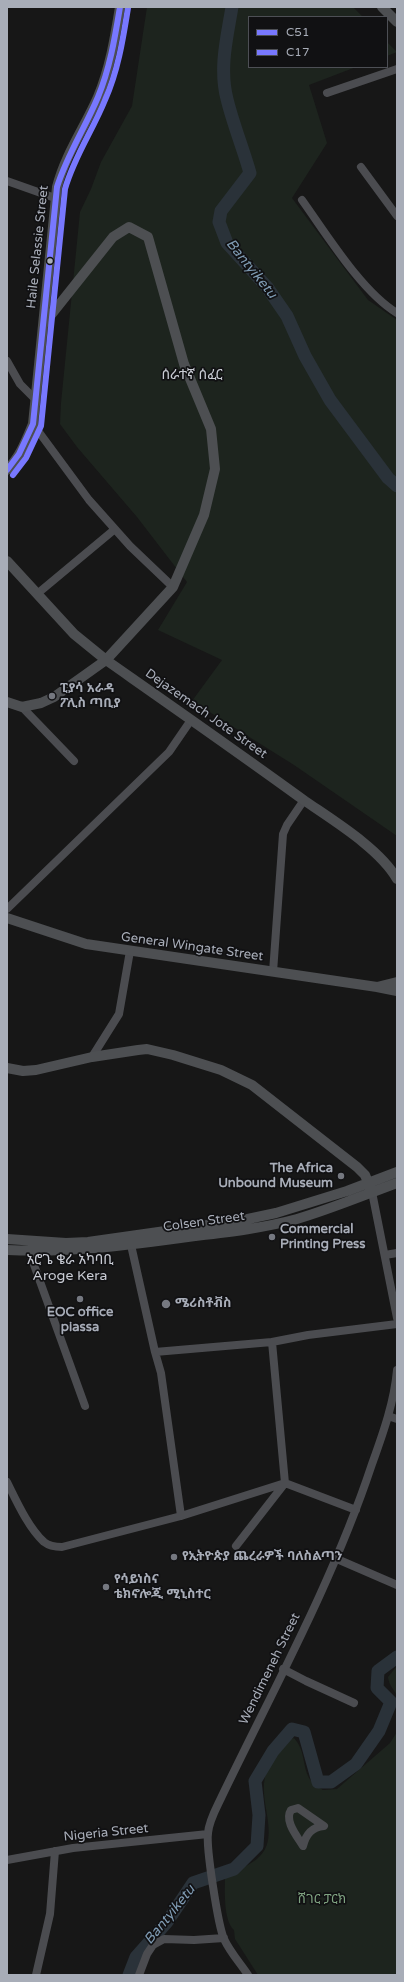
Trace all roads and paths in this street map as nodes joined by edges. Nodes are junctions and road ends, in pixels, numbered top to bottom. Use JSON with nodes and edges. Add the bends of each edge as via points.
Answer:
{"nodes":[{"id":1,"x":120,"y":7,"type":"edge"},
{"id":2,"x":382,"y":7,"type":"edge"},
{"id":3,"x":397,"y":22,"type":"edge"},
{"id":4,"x":397,"y":69,"type":"edge"},
{"id":5,"x":327,"y":93,"type":"dead end"},
{"id":6,"x":361,"y":167,"type":"dead end"},
{"id":7,"x":7,"y":181,"type":"edge"},
{"id":8,"x":55,"y":198,"type":"junction"},
{"id":9,"x":302,"y":200,"type":"dead end"},
{"id":10,"x":397,"y":216,"type":"edge"},
{"id":11,"x":397,"y":313,"type":"edge"},
{"id":12,"x":43,"y":325,"type":"junction"},
{"id":13,"x":7,"y":360,"type":"edge"},
{"id":14,"x":35,"y":399,"type":"junction"},
{"id":15,"x":33,"y":424,"type":"junction"},
{"id":16,"x":7,"y":470,"type":"edge"},
{"id":17,"x":115,"y":529,"type":"junction"},
{"id":18,"x":7,"y":561,"type":"edge"},
{"id":19,"x":173,"y":587,"type":"junction"},
{"id":20,"x":37,"y":594,"type":"junction"},
{"id":21,"x":106,"y":660,"type":"junction"},
{"id":22,"x":7,"y":702,"type":"edge"},
{"id":23,"x":22,"y":707,"type":"junction"},
{"id":24,"x":191,"y":720,"type":"junction"},
{"id":25,"x":74,"y":761,"type":"dead end"},
{"id":26,"x":304,"y":800,"type":"junction"},
{"id":27,"x":397,"y":879,"type":"edge"},
{"id":28,"x":7,"y":909,"type":"edge"},
{"id":29,"x":7,"y":918,"type":"edge"},
{"id":30,"x":130,"y":951,"type":"junction"},
{"id":31,"x":273,"y":972,"type":"junction"},
{"id":32,"x":397,"y":982,"type":"edge"},
{"id":33,"x":377,"y":986,"type":"junction"},
{"id":34,"x":397,"y":991,"type":"edge"},
{"id":35,"x":92,"y":1057,"type":"junction"},
{"id":36,"x":7,"y":1068,"type":"edge"},
{"id":37,"x":397,"y":1172,"type":"edge"},
{"id":38,"x":397,"y":1182,"type":"edge"},
{"id":39,"x":371,"y":1187,"type":"junction"},
{"id":40,"x":7,"y":1239,"type":"edge"},
{"id":41,"x":131,"y":1245,"type":"junction"},
{"id":42,"x":88,"y":1246,"type":"junction"},
{"id":43,"x":7,"y":1250,"type":"edge"},
{"id":44,"x":29,"y":1251,"type":"junction"},
{"id":45,"x":397,"y":1253,"type":"edge"},
{"id":46,"x":385,"y":1255,"type":"junction"},
{"id":47,"x":397,"y":1318,"type":"edge"},
{"id":48,"x":397,"y":1324,"type":"edge"},
{"id":49,"x":272,"y":1342,"type":"junction"},
{"id":50,"x":155,"y":1352,"type":"junction"},
{"id":51,"x":397,"y":1370,"type":"edge"},
{"id":52,"x":86,"y":1406,"type":"dead end"},
{"id":53,"x":388,"y":1416,"type":"junction"},
{"id":54,"x":397,"y":1419,"type":"edge"},
{"id":55,"x":7,"y":1482,"type":"edge"},
{"id":56,"x":286,"y":1483,"type":"junction"},
{"id":57,"x":356,"y":1510,"type":"junction"},
{"id":58,"x":180,"y":1516,"type":"junction"},
{"id":59,"x":236,"y":1546,"type":"dead end"},
{"id":60,"x":337,"y":1559,"type":"junction"},
{"id":61,"x":397,"y":1585,"type":"edge"},
{"id":62,"x":283,"y":1669,"type":"junction"},
{"id":63,"x":354,"y":1703,"type":"dead end"},
{"id":64,"x":208,"y":1834,"type":"junction"},
{"id":65,"x":303,"y":1846,"type":"joint"},
{"id":66,"x":55,"y":1850,"type":"junction"},
{"id":67,"x":7,"y":1860,"type":"edge"},
{"id":68,"x":224,"y":1938,"type":"junction"},
{"id":69,"x":36,"y":1975,"type":"edge"},
{"id":70,"x":139,"y":1975,"type":"edge"},
{"id":71,"x":248,"y":1975,"type":"edge"}],
"edges":[{"from":1,"to":8,"type":"main road","name":"Haile Selassie Street","via":[[114,48],[106,77],[62,169]]},
{"from":2,"to":3,"type":"main road"},
{"from":4,"to":5,"type":"street"},
{"from":6,"to":10,"type":"street"},
{"from":7,"to":8,"type":"street"},
{"from":8,"to":12,"type":"main road","name":"Haile Selassie Street"},
{"from":9,"to":11,"type":"street","via":[[370,292]]},
{"from":12,"to":14,"type":"main road","name":"Haile Selassie Street"},
{"from":12,"to":19,"type":"main road","via":[[113,237],[129,227],[148,237],[184,364],[211,429],[215,469],[204,514]]},
{"from":13,"to":14,"type":"street","via":[[20,384]]},
{"from":14,"to":15,"type":"main road","name":"Haile Selassie Street"},
{"from":15,"to":16,"type":"main road","name":"Haile Selassie Street","via":[[24,447],[14,464]]},
{"from":15,"to":17,"type":"street","via":[[89,500]]},
{"from":17,"to":19,"type":"street"},
{"from":17,"to":20,"type":"street"},
{"from":18,"to":20,"type":"main road","name":"Dejazemach Jote Street"},
{"from":19,"to":21,"type":"main road"},
{"from":20,"to":21,"type":"main road","name":"Dejazemach Jote Street","via":[[74,634]]},
{"from":21,"to":23,"type":"main road","via":[[54,697]]},
{"from":21,"to":24,"type":"main road","name":"Dejazemach Jote Street"},
{"from":22,"to":23,"type":"main road"},
{"from":23,"to":25,"type":"street"},
{"from":24,"to":26,"type":"main road","name":"Dejazemach Jote Street"},
{"from":24,"to":28,"type":"street","via":[[169,752]]},
{"from":26,"to":27,"type":"main road","name":"Dejazemach Jote Street","via":[[373,851]]},
{"from":26,"to":31,"type":"street","via":[[283,834]]},
{"from":29,"to":30,"type":"main road","name":"General Wingate Street","via":[[86,944]]},
{"from":30,"to":31,"type":"main road","name":"General Wingate Street"},
{"from":30,"to":35,"type":"street","via":[[119,1014]]},
{"from":31,"to":33,"type":"main road","name":"General Wingate Street"},
{"from":32,"to":33,"type":"main road","name":"General Wingate Street"},
{"from":33,"to":34,"type":"main road","name":"General Wingate Street"},
{"from":35,"to":36,"type":"main road","via":[[36,1070]]},
{"from":35,"to":39,"type":"main road","via":[[147,1049],[173,1054],[221,1070],[252,1085],[357,1167]]},
{"from":37,"to":39,"type":"main road"},
{"from":38,"to":39,"type":"main road","name":"Colsen Street"},
{"from":39,"to":41,"type":"main road","name":"Colsen Street","via":[[331,1208],[296,1219],[255,1228]]},
{"from":39,"to":42,"type":"main road","via":[[257,1217]]},
{"from":39,"to":46,"type":"street"},
{"from":40,"to":42,"type":"main road"},
{"from":41,"to":42,"type":"main road","name":"Colsen Street"},
{"from":41,"to":50,"type":"street"},
{"from":42,"to":44,"type":"main road","name":"Colsen Street"},
{"from":43,"to":44,"type":"main road","name":"Colsen Street"},
{"from":44,"to":52,"type":"street"},
{"from":45,"to":46,"type":"street"},
{"from":46,"to":47,"type":"street"},
{"from":48,"to":49,"type":"street"},
{"from":49,"to":50,"type":"street"},
{"from":49,"to":56,"type":"street"},
{"from":50,"to":58,"type":"street","via":[[161,1373]]},
{"from":51,"to":53,"type":"street","name":"Wendimeneh Street"},
{"from":53,"to":54,"type":"street"},
{"from":53,"to":57,"type":"street","name":"Wendimeneh Street"},
{"from":55,"to":58,"type":"street","via":[[32,1526],[45,1543],[54,1547],[73,1545]]},
{"from":56,"to":57,"type":"street"},
{"from":56,"to":58,"type":"street"},
{"from":56,"to":59,"type":"street"},
{"from":57,"to":60,"type":"street","name":"Wendimeneh Street"},
{"from":60,"to":61,"type":"street"},
{"from":60,"to":62,"type":"street","name":"Wendimeneh Street"},
{"from":62,"to":63,"type":"street"},
{"from":62,"to":64,"type":"street","name":"Wendimeneh Street","via":[[222,1796]]},
{"from":64,"to":66,"type":"street","name":"Nigeria Street"},
{"from":64,"to":68,"type":"street","name":"Wendimeneh Street"},
{"from":65,"to":65,"type":"street","via":[[305,1836],[315,1827],[324,1826],[298,1808],[291,1810],[288,1818]]},
{"from":66,"to":67,"type":"street","name":"Nigeria Street"},
{"from":66,"to":69,"type":"street","via":[[50,1914]]},
{"from":68,"to":70,"type":"street","via":[[164,1938],[153,1945]]},
{"from":68,"to":71,"type":"street","name":"Wendimeneh Street"}]}
